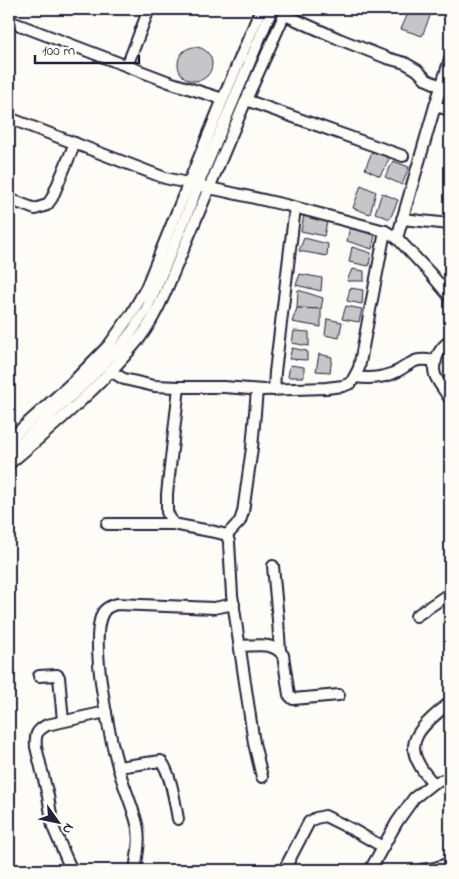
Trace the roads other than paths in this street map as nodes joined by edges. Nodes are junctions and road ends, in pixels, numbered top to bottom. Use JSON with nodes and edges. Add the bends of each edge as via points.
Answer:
{"nodes":[{"id":1,"x":149,"y":9,"type":"edge"},
{"id":2,"x":261,"y":9,"type":"edge"},
{"id":3,"x":272,"y":9,"type":"edge"},
{"id":4,"x":286,"y":12,"type":"edge"},
{"id":5,"x":9,"y":21,"type":"edge"},
{"id":6,"x":450,"y":59,"type":"edge"},
{"id":7,"x":127,"y":66,"type":"junction"},
{"id":8,"x":442,"y":86,"type":"junction"},
{"id":9,"x":223,"y":99,"type":"junction"},
{"id":10,"x":246,"y":100,"type":"junction"},
{"id":11,"x":435,"y":106,"type":"junction"},
{"id":12,"x":450,"y":110,"type":"edge"},
{"id":13,"x":9,"y":118,"type":"edge"},
{"id":14,"x":75,"y":143,"type":"junction"},
{"id":15,"x":403,"y":156,"type":"dead end"},
{"id":16,"x":193,"y":184,"type":"junction"},
{"id":17,"x":209,"y":188,"type":"junction"},
{"id":18,"x":9,"y":199,"type":"edge"},
{"id":19,"x":295,"y":208,"type":"junction"},
{"id":20,"x":402,"y":219,"type":"junction"},
{"id":21,"x":450,"y":224,"type":"edge"},
{"id":22,"x":385,"y":231,"type":"junction"},
{"id":23,"x":397,"y":238,"type":"junction"},
{"id":24,"x":450,"y":297,"type":"edge"},
{"id":25,"x":450,"y":341,"type":"edge"},
{"id":26,"x":436,"y":361,"type":"junction"},
{"id":27,"x":110,"y":371,"type":"junction"},
{"id":28,"x":355,"y":377,"type":"junction"},
{"id":29,"x":179,"y":387,"type":"junction"},
{"id":30,"x":257,"y":390,"type":"junction"},
{"id":31,"x":274,"y":390,"type":"junction"},
{"id":32,"x":450,"y":399,"type":"edge"},
{"id":33,"x":9,"y":440,"type":"edge"},
{"id":34,"x":9,"y":452,"type":"edge"},
{"id":35,"x":9,"y":464,"type":"edge"},
{"id":36,"x":107,"y":524,"type":"dead end"},
{"id":37,"x":172,"y":524,"type":"junction"},
{"id":38,"x":227,"y":535,"type":"junction"},
{"id":39,"x":273,"y":566,"type":"dead end"},
{"id":40,"x":450,"y":593,"type":"edge"},
{"id":41,"x":234,"y":604,"type":"junction"},
{"id":42,"x":416,"y":616,"type":"dead end"},
{"id":43,"x":240,"y":646,"type":"junction"},
{"id":44,"x":280,"y":651,"type":"junction"},
{"id":45,"x":40,"y":676,"type":"dead end"},
{"id":46,"x":339,"y":695,"type":"dead end"},
{"id":47,"x":450,"y":702,"type":"edge"},
{"id":48,"x":106,"y":712,"type":"junction"},
{"id":49,"x":63,"y":722,"type":"junction"},
{"id":50,"x":118,"y":766,"type":"junction"},
{"id":51,"x":262,"y":777,"type":"dead end"},
{"id":52,"x":450,"y":778,"type":"edge"},
{"id":53,"x":433,"y":783,"type":"junction"},
{"id":54,"x":178,"y":819,"type":"dead end"},
{"id":55,"x":383,"y":847,"type":"junction"},
{"id":56,"x":450,"y":864,"type":"edge"},
{"id":57,"x":72,"y":870,"type":"edge"},
{"id":58,"x":135,"y":870,"type":"edge"},
{"id":59,"x":284,"y":870,"type":"edge"},
{"id":60,"x":371,"y":870,"type":"edge"},
{"id":61,"x":421,"y":870,"type":"edge"}],
"edges":[{"from":1,"to":7,"type":"street"},
{"from":2,"to":9,"type":"street"},
{"from":3,"to":16,"type":"street"},
{"from":4,"to":8,"type":"street","via":[[339,39],[405,63]]},
{"from":4,"to":10,"type":"street"},
{"from":5,"to":7,"type":"street"},
{"from":6,"to":8,"type":"street"},
{"from":7,"to":9,"type":"street"},
{"from":8,"to":11,"type":"street"},
{"from":9,"to":16,"type":"street"},
{"from":10,"to":15,"type":"street"},
{"from":10,"to":17,"type":"street"},
{"from":11,"to":12,"type":"street"},
{"from":11,"to":20,"type":"street"},
{"from":13,"to":14,"type":"street"},
{"from":14,"to":16,"type":"street","via":[[165,178]]},
{"from":14,"to":18,"type":"street","via":[[47,205],[35,208]]},
{"from":16,"to":17,"type":"street"},
{"from":16,"to":33,"type":"street","via":[[132,313],[109,345]]},
{"from":16,"to":34,"type":"street","via":[[187,214],[146,310],[133,330],[88,380]]},
{"from":17,"to":19,"type":"street"},
{"from":17,"to":27,"type":"street","via":[[154,315]]},
{"from":19,"to":22,"type":"street"},
{"from":19,"to":31,"type":"street"},
{"from":20,"to":21,"type":"street"},
{"from":20,"to":23,"type":"street"},
{"from":22,"to":23,"type":"street"},
{"from":22,"to":28,"type":"street"},
{"from":23,"to":24,"type":"street"},
{"from":25,"to":26,"type":"street","via":[[440,350]]},
{"from":26,"to":28,"type":"street","via":[[413,362],[383,377]]},
{"from":26,"to":32,"type":"street","via":[[434,373]]},
{"from":27,"to":29,"type":"street","via":[[124,379],[154,386]]},
{"from":27,"to":35,"type":"street"},
{"from":28,"to":31,"type":"street","via":[[352,383],[343,386]]},
{"from":29,"to":30,"type":"street","via":[[224,386]]},
{"from":29,"to":37,"type":"street","via":[[167,494],[167,512]]},
{"from":30,"to":31,"type":"street"},
{"from":30,"to":38,"type":"street","via":[[244,512]]},
{"from":36,"to":37,"type":"street"},
{"from":37,"to":38,"type":"street"},
{"from":38,"to":41,"type":"street"},
{"from":39,"to":44,"type":"street"},
{"from":40,"to":42,"type":"street"},
{"from":41,"to":43,"type":"street"},
{"from":41,"to":48,"type":"street","via":[[214,608],[117,604],[104,610],[99,627],[98,652]]},
{"from":43,"to":44,"type":"street","via":[[272,646]]},
{"from":43,"to":51,"type":"street"},
{"from":44,"to":46,"type":"street","via":[[290,697]]},
{"from":45,"to":49,"type":"street","via":[[59,677]]},
{"from":47,"to":53,"type":"street","via":[[414,740],[418,764]]},
{"from":48,"to":49,"type":"street"},
{"from":48,"to":50,"type":"street"},
{"from":49,"to":57,"type":"street","via":[[40,728],[35,739],[53,827]]},
{"from":50,"to":54,"type":"street","via":[[161,761],[168,775]]},
{"from":50,"to":58,"type":"street","via":[[138,826]]},
{"from":52,"to":53,"type":"street"},
{"from":53,"to":55,"type":"street","via":[[414,798]]},
{"from":55,"to":59,"type":"street","via":[[325,816],[316,818],[310,822]]},
{"from":55,"to":60,"type":"street"},
{"from":56,"to":61,"type":"street"}]}
